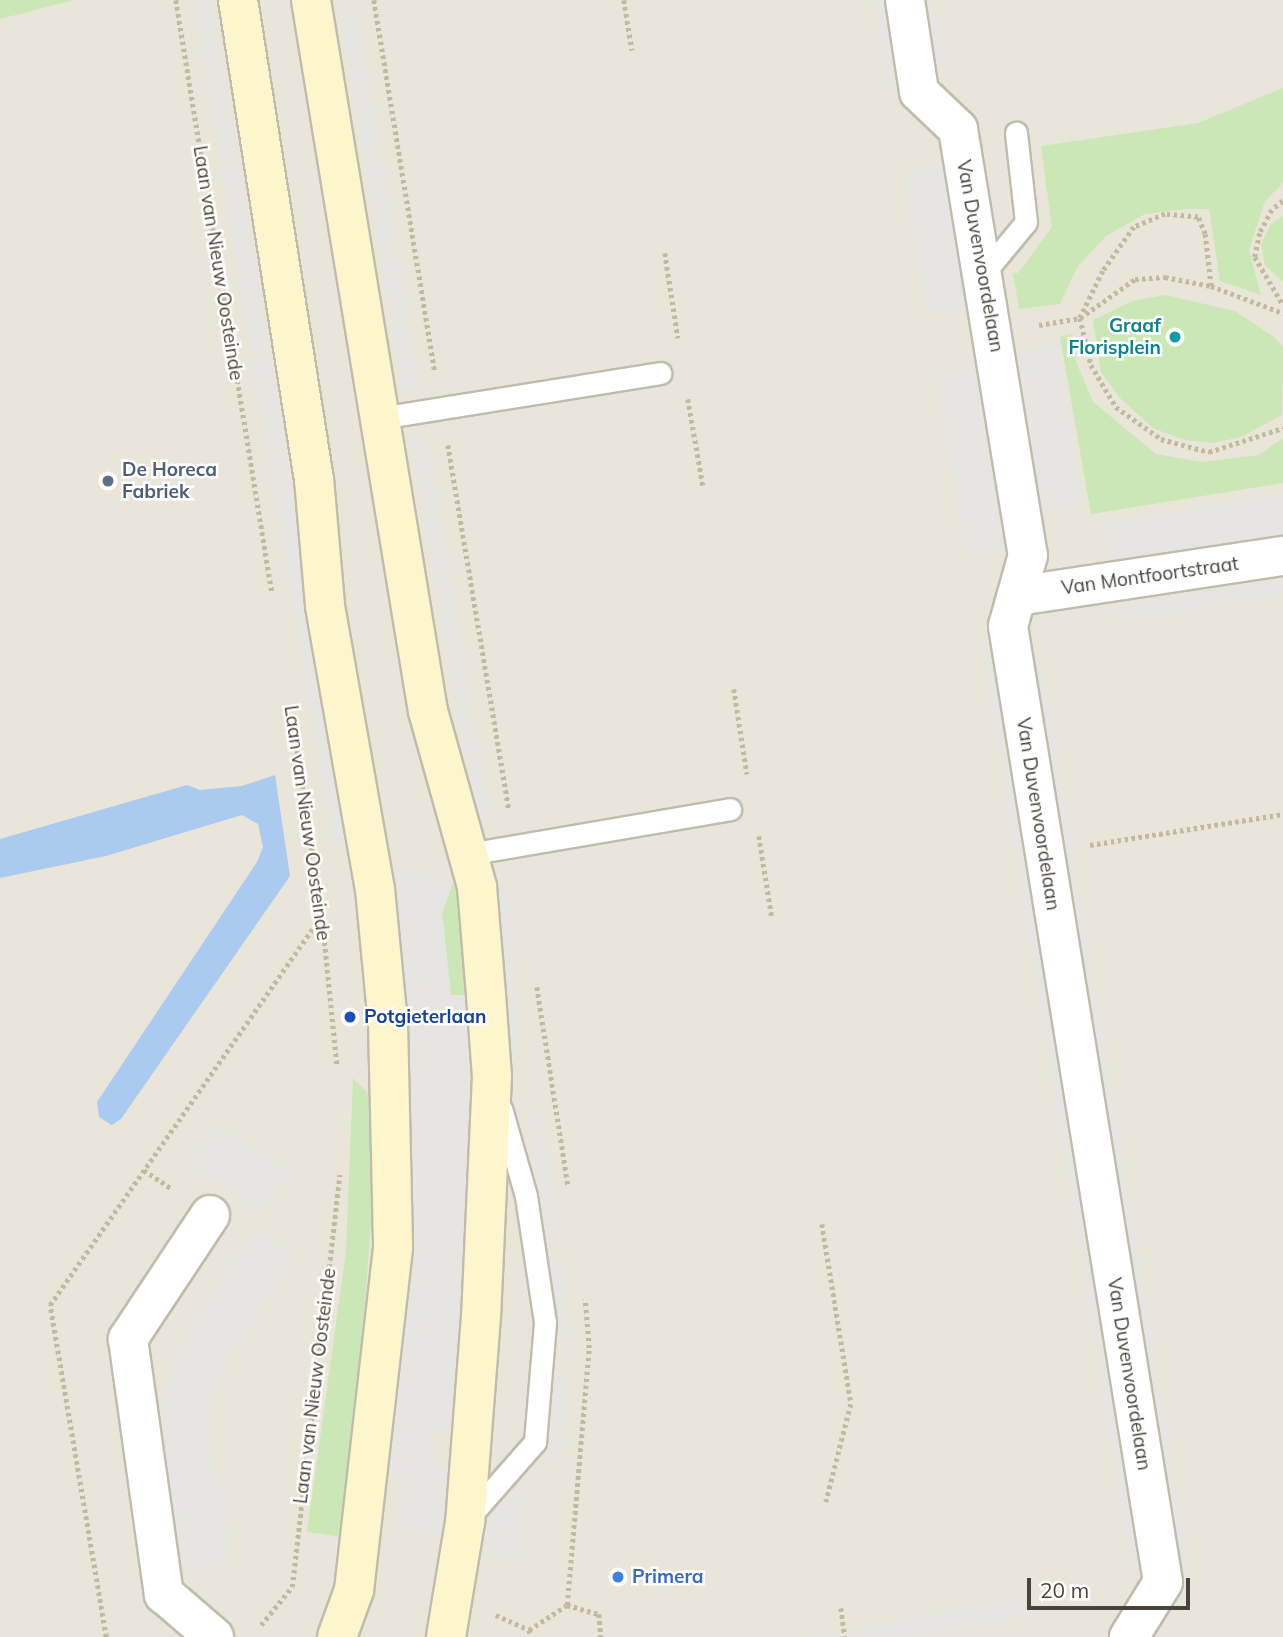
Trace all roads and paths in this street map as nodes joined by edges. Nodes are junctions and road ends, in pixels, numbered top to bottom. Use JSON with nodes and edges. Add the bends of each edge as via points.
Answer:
{"nodes":[{"id":1,"x":176,"y":0,"type":"edge"},
{"id":2,"x":238,"y":0,"type":"edge"},
{"id":3,"x":311,"y":0,"type":"edge"},
{"id":4,"x":624,"y":0,"type":"edge"},
{"id":5,"x":905,"y":0,"type":"edge"},
{"id":6,"x":632,"y":50,"type":"dead end"},
{"id":7,"x":1016,"y":133,"type":"dead end"},
{"id":8,"x":1283,"y":201,"type":"edge"},
{"id":9,"x":983,"y":274,"type":"junction"},
{"id":10,"x":1211,"y":286,"type":"junction"},
{"id":11,"x":1283,"y":305,"type":"edge"},
{"id":12,"x":1283,"y":313,"type":"edge"},
{"id":13,"x":1080,"y":318,"type":"junction"},
{"id":14,"x":993,"y":332,"type":"junction"},
{"id":15,"x":660,"y":373,"type":"dead end"},
{"id":16,"x":380,"y":418,"type":"junction"},
{"id":17,"x":1283,"y":428,"type":"edge"},
{"id":18,"x":1283,"y":556,"type":"edge"},
{"id":19,"x":274,"y":604,"type":"dead end"},
{"id":20,"x":1012,"y":611,"type":"junction"},
{"id":21,"x":292,"y":715,"type":"dead end"},
{"id":22,"x":730,"y":809,"type":"dead end"},
{"id":23,"x":1283,"y":814,"type":"edge"},
{"id":24,"x":1045,"y":853,"type":"junction"},
{"id":25,"x":468,"y":854,"type":"junction"},
{"id":26,"x":492,"y":1076,"type":"junction"},
{"id":27,"x":338,"y":1079,"type":"dead end"},
{"id":28,"x":340,"y":1161,"type":"dead end"},
{"id":29,"x":210,"y":1215,"type":"dead end"},
{"id":30,"x":822,"y":1224,"type":"dead end"},
{"id":31,"x":826,"y":1502,"type":"dead end"},
{"id":32,"x":465,"y":1522,"type":"junction"},
{"id":33,"x":567,"y":1605,"type":"dead end"},
{"id":34,"x":841,"y":1608,"type":"dead end"},
{"id":35,"x":214,"y":1637,"type":"edge"},
{"id":36,"x":252,"y":1637,"type":"edge"},
{"id":37,"x":337,"y":1637,"type":"edge"},
{"id":38,"x":446,"y":1637,"type":"edge"},
{"id":39,"x":601,"y":1637,"type":"edge"},
{"id":40,"x":845,"y":1637,"type":"edge"},
{"id":41,"x":1129,"y":1637,"type":"edge"}],
"edges":[{"from":1,"to":19,"type":"path","name":"Laan van Nieuw Oosteinde"},
{"from":2,"to":37,"type":"main road","via":[[314,479],[325,606],[375,889],[388,1023],[393,1248],[354,1590]]},
{"from":3,"to":16,"type":"main road"},
{"from":4,"to":6,"type":"path"},
{"from":5,"to":9,"type":"street","name":"Van Duvenvoordelaan","via":[[919,92],[958,129]]},
{"from":7,"to":9,"type":"lane","via":[[1026,222]]},
{"from":8,"to":11,"type":"path","via":[[1272,210],[1260,233],[1255,257]]},
{"from":9,"to":14,"type":"street","name":"Van Duvenvoordelaan"},
{"from":10,"to":12,"type":"path"},
{"from":10,"to":13,"type":"path","via":[[1165,277],[1135,279]]},
{"from":10,"to":13,"type":"path","via":[[1205,233],[1198,217],[1165,214],[1134,227],[1102,271]]},
{"from":13,"to":14,"type":"path"},
{"from":13,"to":17,"type":"path","via":[[1091,365],[1116,407],[1161,439],[1209,452]]},
{"from":14,"to":20,"type":"street","name":"Van Duvenvoordelaan","via":[[1028,555]]},
{"from":15,"to":16,"type":"lane"},
{"from":16,"to":25,"type":"main road","via":[[428,711]]},
{"from":18,"to":20,"type":"street","name":"Van Montfoortstraat"},
{"from":20,"to":24,"type":"street","name":"Van Duvenvoordelaan"},
{"from":21,"to":27,"type":"path","name":"Laan van Nieuw Oosteinde","via":[[322,914]]},
{"from":22,"to":25,"type":"lane"},
{"from":23,"to":24,"type":"path"},
{"from":24,"to":41,"type":"street","name":"Van Duvenvoordelaan","via":[[1163,1582]]},
{"from":25,"to":26,"type":"main road","via":[[477,887]]},
{"from":26,"to":32,"type":"main road","via":[[481,1316]]},
{"from":26,"to":32,"type":"lane","via":[[526,1196],[545,1322],[536,1442]]},
{"from":28,"to":36,"type":"path","name":"Laan van Nieuw Oosteinde","via":[[292,1587]]},
{"from":29,"to":35,"type":"street","via":[[128,1339],[164,1594]]},
{"from":30,"to":31,"type":"path","via":[[851,1404]]},
{"from":32,"to":38,"type":"main road"},
{"from":33,"to":39,"type":"path","via":[[599,1614]]},
{"from":34,"to":40,"type":"path"}]}
